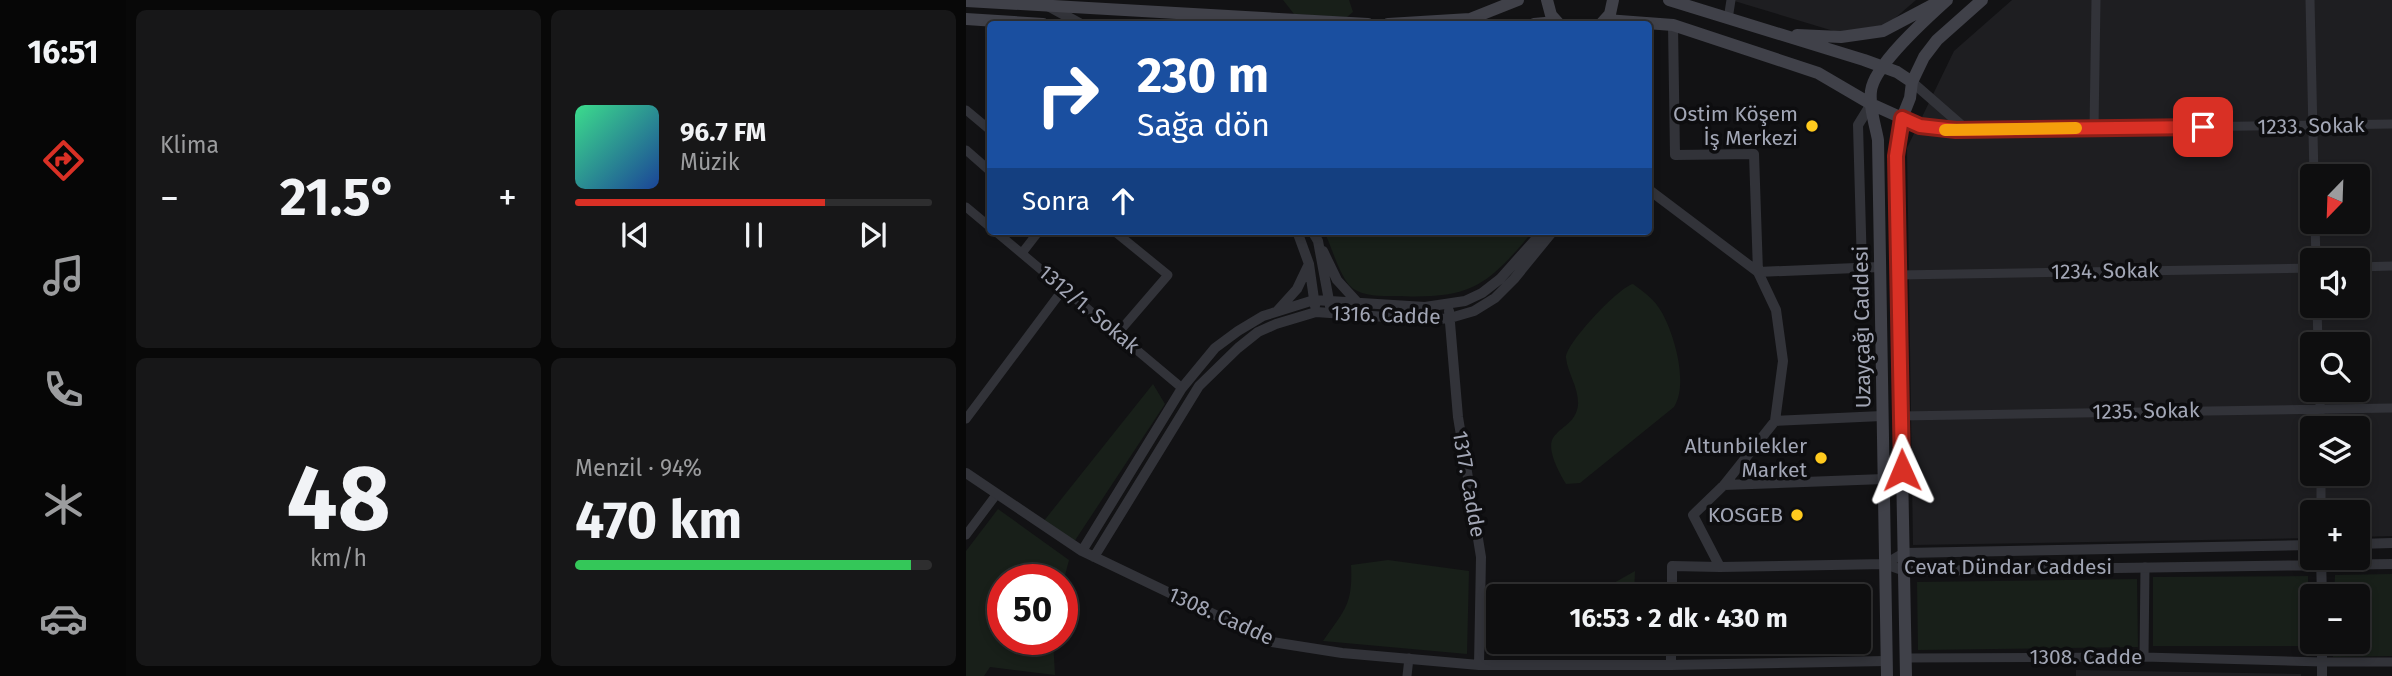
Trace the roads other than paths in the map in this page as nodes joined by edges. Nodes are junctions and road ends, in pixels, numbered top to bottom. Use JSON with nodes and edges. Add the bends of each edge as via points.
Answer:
{"nodes":[{"id":1,"x":1547,"y":0,"type":"edge"},
{"id":2,"x":1613,"y":0,"type":"edge"},
{"id":3,"x":1669,"y":0,"type":"edge"},
{"id":4,"x":1731,"y":0,"type":"edge"},
{"id":5,"x":1944,"y":0,"type":"edge"},
{"id":6,"x":1982,"y":0,"type":"edge"},
{"id":7,"x":2096,"y":0,"type":"edge"},
{"id":8,"x":2310,"y":0,"type":"edge"},
{"id":9,"x":966,"y":1,"type":"edge"},
{"id":10,"x":1001,"y":1,"type":"edge"},
{"id":11,"x":1511,"y":1,"type":"edge"},
{"id":12,"x":1044,"y":3,"type":"edge"},
{"id":13,"x":966,"y":19,"type":"edge"},
{"id":14,"x":1728,"y":19,"type":"junction"},
{"id":15,"x":997,"y":21,"type":"edge"},
{"id":16,"x":1063,"y":21,"type":"edge"},
{"id":17,"x":1076,"y":21,"type":"edge"},
{"id":18,"x":1321,"y":21,"type":"edge"},
{"id":19,"x":1437,"y":21,"type":"edge"},
{"id":20,"x":1556,"y":21,"type":"edge"},
{"id":21,"x":1605,"y":21,"type":"edge"},
{"id":22,"x":1652,"y":24,"type":"edge"},
{"id":23,"x":1674,"y":25,"type":"junction"},
{"id":24,"x":1776,"y":34,"type":"junction"},
{"id":25,"x":1884,"y":68,"type":"junction"},
{"id":26,"x":1912,"y":82,"type":"junction"},
{"id":27,"x":1871,"y":104,"type":"junction"},
{"id":28,"x":966,"y":110,"type":"edge"},
{"id":29,"x":1902,"y":118,"type":"junction"},
{"id":30,"x":2392,"y":124,"type":"edge"},
{"id":31,"x":2313,"y":127,"type":"junction"},
{"id":32,"x":987,"y":128,"type":"edge"},
{"id":33,"x":2094,"y":128,"type":"junction"},
{"id":34,"x":1967,"y":130,"type":"junction"},
{"id":35,"x":966,"y":150,"type":"edge"},
{"id":36,"x":2314,"y":164,"type":"edge"},
{"id":37,"x":987,"y":168,"type":"edge"},
{"id":38,"x":1652,"y":192,"type":"edge"},
{"id":39,"x":966,"y":207,"type":"edge"},
{"id":40,"x":987,"y":225,"type":"edge"},
{"id":41,"x":1000,"y":235,"type":"edge"},
{"id":42,"x":1036,"y":235,"type":"edge"},
{"id":43,"x":1119,"y":235,"type":"edge"},
{"id":44,"x":1298,"y":235,"type":"edge"},
{"id":45,"x":1539,"y":235,"type":"edge"},
{"id":46,"x":1550,"y":235,"type":"edge"},
{"id":47,"x":1315,"y":236,"type":"edge"},
{"id":48,"x":1021,"y":253,"type":"junction"},
{"id":49,"x":1309,"y":264,"type":"junction"},
{"id":50,"x":2392,"y":266,"type":"edge"},
{"id":51,"x":1880,"y":267,"type":"junction"},
{"id":52,"x":2370,"y":267,"type":"edge"},
{"id":53,"x":1862,"y":268,"type":"junction"},
{"id":54,"x":2300,"y":268,"type":"edge"},
{"id":55,"x":1758,"y":272,"type":"junction"},
{"id":56,"x":1898,"y":275,"type":"junction"},
{"id":57,"x":1064,"y":288,"type":"junction"},
{"id":58,"x":1314,"y":300,"type":"junction"},
{"id":59,"x":1328,"y":301,"type":"junction"},
{"id":60,"x":1358,"y":303,"type":"junction"},
{"id":61,"x":1448,"y":304,"type":"junction"},
{"id":62,"x":1276,"y":312,"type":"junction"},
{"id":63,"x":1316,"y":313,"type":"junction"},
{"id":64,"x":1332,"y":313,"type":"junction"},
{"id":65,"x":1450,"y":318,"type":"junction"},
{"id":66,"x":1118,"y":332,"type":"junction"},
{"id":67,"x":1182,"y":388,"type":"junction"},
{"id":68,"x":2320,"y":402,"type":"edge"},
{"id":69,"x":2320,"y":408,"type":"junction"},
{"id":70,"x":2392,"y":408,"type":"edge"},
{"id":71,"x":1882,"y":416,"type":"junction"},
{"id":72,"x":1901,"y":416,"type":"junction"},
{"id":73,"x":2320,"y":416,"type":"edge"},
{"id":74,"x":966,"y":419,"type":"edge"},
{"id":75,"x":1775,"y":421,"type":"junction"},
{"id":76,"x":966,"y":472,"type":"edge"},
{"id":77,"x":1884,"y":479,"type":"junction"},
{"id":78,"x":1724,"y":485,"type":"junction"},
{"id":79,"x":996,"y":495,"type":"junction"},
{"id":80,"x":966,"y":535,"type":"edge"},
{"id":81,"x":2392,"y":543,"type":"edge"},
{"id":82,"x":2370,"y":544,"type":"edge"},
{"id":83,"x":2300,"y":545,"type":"edge"},
{"id":84,"x":1082,"y":551,"type":"junction"},
{"id":85,"x":1904,"y":553,"type":"junction"},
{"id":86,"x":1094,"y":557,"type":"junction"},
{"id":87,"x":2300,"y":563,"type":"edge"},
{"id":88,"x":2370,"y":563,"type":"edge"},
{"id":89,"x":1885,"y":564,"type":"junction"},
{"id":90,"x":2392,"y":564,"type":"edge"},
{"id":91,"x":1720,"y":566,"type":"junction"},
{"id":92,"x":2145,"y":567,"type":"junction"},
{"id":93,"x":1905,"y":571,"type":"junction"},
{"id":94,"x":1672,"y":584,"type":"edge"},
{"id":95,"x":1671,"y":654,"type":"edge"},
{"id":96,"x":2322,"y":654,"type":"edge"},
{"id":97,"x":2144,"y":657,"type":"junction"},
{"id":98,"x":1905,"y":658,"type":"junction"},
{"id":99,"x":1409,"y":659,"type":"junction"},
{"id":100,"x":1886,"y":661,"type":"junction"},
{"id":101,"x":2322,"y":662,"type":"junction"},
{"id":102,"x":2392,"y":662,"type":"edge"},
{"id":103,"x":1479,"y":664,"type":"junction"},
{"id":104,"x":1671,"y":665,"type":"junction"},
{"id":105,"x":1408,"y":676,"type":"edge"},
{"id":106,"x":1886,"y":676,"type":"edge"},
{"id":107,"x":1906,"y":676,"type":"edge"},
{"id":108,"x":2322,"y":676,"type":"edge"}],
"edges":[{"from":1,"to":20,"type":"main road"},
{"from":2,"to":21,"type":"main road"},
{"from":3,"to":14,"type":"main road"},
{"from":4,"to":14,"type":"street"},
{"from":5,"to":24,"type":"main road","via":[[1883,31],[1841,37]]},
{"from":5,"to":25,"type":"main road","via":[[1904,39]]},
{"from":6,"to":26,"type":"main road","via":[[1937,40]]},
{"from":7,"to":33,"type":"street"},
{"from":8,"to":31,"type":"street"},
{"from":9,"to":10,"type":"main road"},
{"from":10,"to":12,"type":"main road"},
{"from":11,"to":19,"type":"main road","via":[[1470,19]]},
{"from":12,"to":16,"type":"street"},
{"from":12,"to":17,"type":"street"},
{"from":12,"to":18,"type":"main road"},
{"from":13,"to":15,"type":"main road"},
{"from":14,"to":24,"type":"main road"},
{"from":22,"to":23,"type":"main road"},
{"from":23,"to":27,"type":"main road","via":[[1818,73]]},
{"from":23,"to":55,"type":"street","via":[[1675,155],[1754,155]]},
{"from":24,"to":25,"type":"main road"},
{"from":25,"to":26,"type":"main road"},
{"from":25,"to":27,"type":"main road","via":[[1873,82]]},
{"from":26,"to":29,"type":"main road","name":"Uzayçağı Caddesi"},
{"from":26,"to":34,"type":"street"},
{"from":27,"to":29,"type":"main road"},
{"from":27,"to":51,"type":"main road","name":"Uzayçağı Caddesi","via":[[1878,140]]},
{"from":27,"to":53,"type":"street","via":[[1857,125]]},
{"from":28,"to":32,"type":"street"},
{"from":29,"to":34,"type":"street","via":[[1920,126]]},
{"from":29,"to":56,"type":"main road","name":"Uzayçağı Caddesi","via":[[1896,156]]},
{"from":30,"to":31,"type":"street","name":"1233. Sokak"},
{"from":31,"to":33,"type":"street","name":"1233. Sokak"},
{"from":31,"to":36,"type":"street"},
{"from":33,"to":34,"type":"street","name":"1233. Sokak"},
{"from":35,"to":37,"type":"street"},
{"from":38,"to":55,"type":"street"},
{"from":39,"to":40,"type":"street"},
{"from":41,"to":48,"type":"street","name":"1312/1. Sokak"},
{"from":42,"to":48,"type":"street"},
{"from":43,"to":66,"type":"street","via":[[1168,275]]},
{"from":44,"to":49,"type":"street"},
{"from":45,"to":61,"type":"street","name":"1316. Cadde","via":[[1500,279],[1473,297]]},
{"from":46,"to":65,"type":"street","name":"1316. Cadde","via":[[1494,298],[1474,311]]},
{"from":47,"to":59,"type":"street"},
{"from":47,"to":60,"type":"street","via":[[1337,280]]},
{"from":48,"to":57,"type":"street","name":"1312/1. Sokak"},
{"from":49,"to":58,"type":"street"},
{"from":49,"to":62,"type":"street","via":[[1297,289]]},
{"from":50,"to":52,"type":"street"},
{"from":51,"to":53,"type":"street"},
{"from":51,"to":71,"type":"main road","name":"Uzayçağı Caddesi"},
{"from":53,"to":55,"type":"street"},
{"from":54,"to":56,"type":"street","name":"1234. Sokak"},
{"from":55,"to":75,"type":"street","via":[[1776,310],[1783,361]]},
{"from":56,"to":72,"type":"main road","name":"Uzayçağı Caddesi"},
{"from":57,"to":66,"type":"street","name":"1312/1. Sokak"},
{"from":57,"to":74,"type":"street"},
{"from":58,"to":59,"type":"street","name":"1316. Cadde"},
{"from":58,"to":62,"type":"street","name":"1316. Cadde"},
{"from":58,"to":63,"type":"street"},
{"from":59,"to":60,"type":"street","name":"1316. Cadde"},
{"from":59,"to":64,"type":"street"},
{"from":60,"to":61,"type":"street","name":"1316. Cadde"},
{"from":61,"to":65,"type":"street","name":"1317. Cadde"},
{"from":62,"to":67,"type":"street","name":"1316. Cadde","via":[[1215,348]]},
{"from":63,"to":64,"type":"street","name":"1316. Cadde"},
{"from":63,"to":86,"type":"street","name":"1316. Cadde","via":[[1258,332],[1199,386]]},
{"from":64,"to":65,"type":"street","name":"1316. Cadde"},
{"from":65,"to":103,"type":"street","name":"1317. Cadde","via":[[1458,417],[1481,557]]},
{"from":66,"to":67,"type":"street","name":"1312/1. Sokak"},
{"from":67,"to":84,"type":"street","name":"1316. Cadde"},
{"from":68,"to":69,"type":"street"},
{"from":69,"to":70,"type":"street","name":"1235. Sokak"},
{"from":69,"to":72,"type":"street","name":"1235. Sokak"},
{"from":69,"to":73,"type":"street"},
{"from":71,"to":75,"type":"street"},
{"from":71,"to":77,"type":"main road","name":"Uzayçağı Caddesi"},
{"from":72,"to":85,"type":"main road","name":"Uzayçağı Caddesi"},
{"from":75,"to":78,"type":"street"},
{"from":76,"to":79,"type":"street","name":"1308. Cadde"},
{"from":77,"to":78,"type":"street"},
{"from":77,"to":89,"type":"main road","name":"Uzayçağı Caddesi"},
{"from":78,"to":91,"type":"street","via":[[1693,515]]},
{"from":79,"to":80,"type":"street"},
{"from":79,"to":84,"type":"street","name":"1308. Cadde"},
{"from":81,"to":82,"type":"street"},
{"from":83,"to":85,"type":"street","name":"Cevat Dündar Caddesi"},
{"from":84,"to":86,"type":"street","name":"1308. Cadde"},
{"from":85,"to":89,"type":"street","name":"Cevat Dündar Caddesi"},
{"from":85,"to":93,"type":"main road","name":"Uzayçağı Caddesi"},
{"from":86,"to":99,"type":"street","name":"1308. Cadde","via":[[1272,642]]},
{"from":87,"to":92,"type":"street","name":"Cevat Dündar Caddesi"},
{"from":88,"to":90,"type":"street","name":"Cevat Dündar Caddesi"},
{"from":89,"to":91,"type":"street"},
{"from":89,"to":93,"type":"street","name":"Cevat Dündar Caddesi"},
{"from":89,"to":100,"type":"main road","name":"Uzayçağı Caddesi"},
{"from":91,"to":94,"type":"street","via":[[1672,566]]},
{"from":92,"to":93,"type":"street","name":"Cevat Dündar Caddesi"},
{"from":92,"to":97,"type":"street"},
{"from":93,"to":98,"type":"main road","name":"Uzayçağı Caddesi"},
{"from":95,"to":104,"type":"street"},
{"from":96,"to":101,"type":"street"},
{"from":97,"to":98,"type":"street","name":"1308. Cadde"},
{"from":97,"to":101,"type":"street","name":"1308. Cadde"},
{"from":98,"to":107,"type":"main road","name":"Uzayçağı Caddesi"},
{"from":99,"to":103,"type":"street","name":"1308. Cadde"},
{"from":99,"to":105,"type":"street"},
{"from":100,"to":104,"type":"street","name":"1308. Cadde"},
{"from":100,"to":106,"type":"main road","name":"Uzayçağı Caddesi"},
{"from":101,"to":102,"type":"street","name":"1308. Cadde"},
{"from":101,"to":108,"type":"street"},
{"from":103,"to":104,"type":"street","name":"1308. Cadde"}]}
